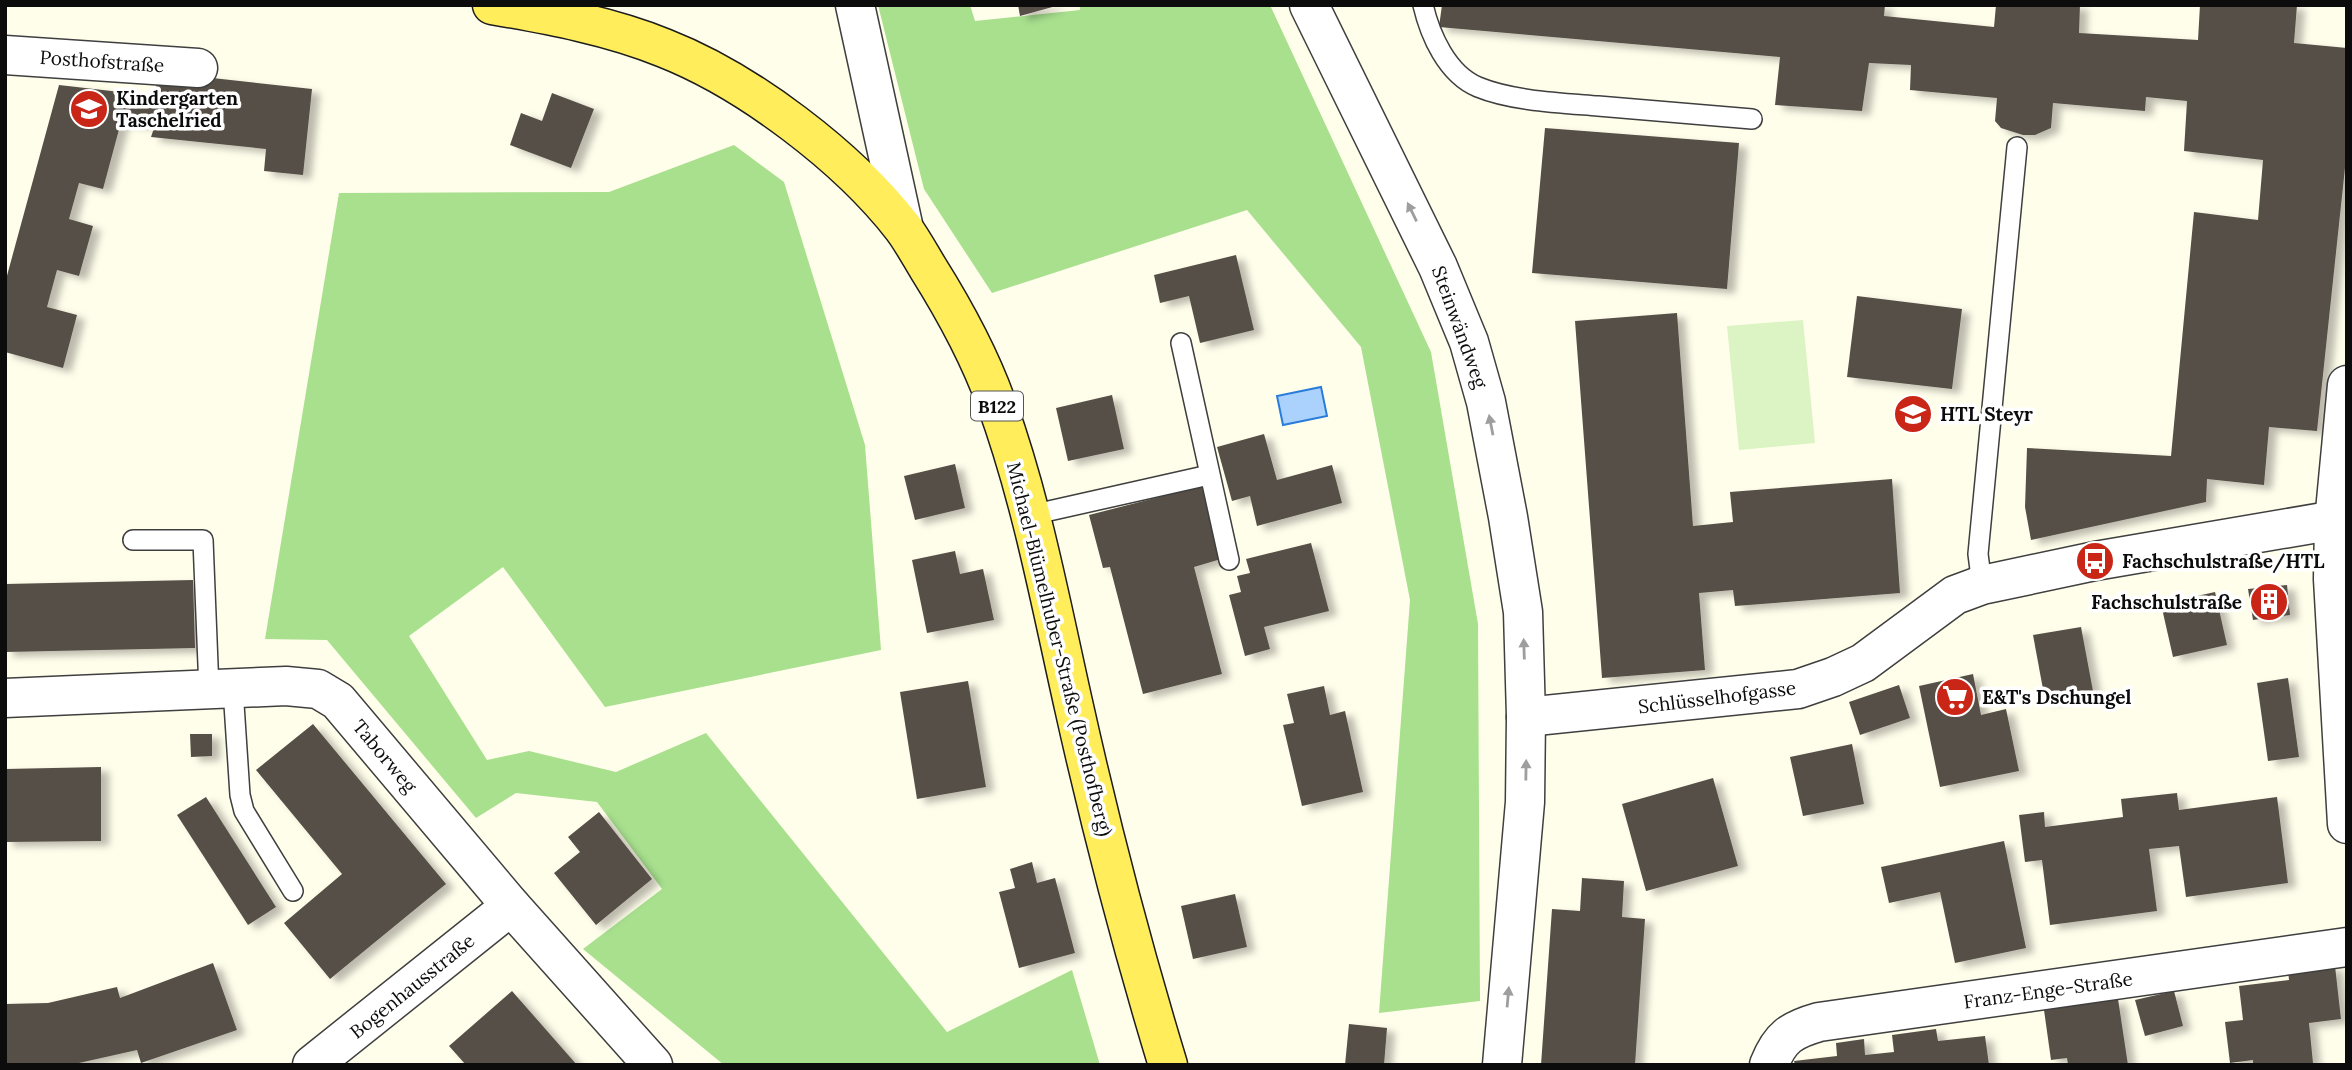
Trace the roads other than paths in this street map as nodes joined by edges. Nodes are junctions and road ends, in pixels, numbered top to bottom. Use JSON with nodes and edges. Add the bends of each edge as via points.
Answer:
{"nodes":[{"id":1,"x":492,"y":5,"type":"edge"},
{"id":2,"x":855,"y":5,"type":"edge"},
{"id":3,"x":1423,"y":5,"type":"edge"},
{"id":4,"x":1321,"y":12,"type":"edge"},
{"id":5,"x":590,"y":15,"type":"edge"},
{"id":6,"x":5,"y":55,"type":"edge"},
{"id":7,"x":198,"y":68,"type":"dead end"},
{"id":8,"x":1752,"y":119,"type":"dead end"},
{"id":9,"x":2017,"y":147,"type":"dead end"},
{"id":10,"x":904,"y":229,"type":"junction"},
{"id":11,"x":1181,"y":343,"type":"dead end"},
{"id":12,"x":2347,"y":385,"type":"edge"},
{"id":13,"x":1209,"y":475,"type":"junction"},
{"id":14,"x":1031,"y":515,"type":"junction"},
{"id":15,"x":2341,"y":520,"type":"edge"},
{"id":16,"x":133,"y":540,"type":"dead end"},
{"id":17,"x":1229,"y":560,"type":"dead end"},
{"id":18,"x":1982,"y":584,"type":"junction"},
{"id":19,"x":221,"y":690,"type":"junction"},
{"id":20,"x":5,"y":698,"type":"edge"},
{"id":21,"x":1526,"y":718,"type":"junction"},
{"id":22,"x":2347,"y":824,"type":"edge"},
{"id":23,"x":293,"y":891,"type":"dead end"},
{"id":24,"x":511,"y":906,"type":"junction"},
{"id":25,"x":2347,"y":947,"type":"edge"},
{"id":26,"x":312,"y":1065,"type":"edge"},
{"id":27,"x":653,"y":1065,"type":"edge"},
{"id":28,"x":1168,"y":1065,"type":"edge"},
{"id":29,"x":1502,"y":1065,"type":"edge"},
{"id":30,"x":1769,"y":1065,"type":"edge"}],
"edges":[{"from":1,"to":5,"type":"main road","name":"Michael-Blümelhuber-Straße (Posthofberg)","number":"B122"},
{"from":2,"to":10,"type":"street"},
{"from":3,"to":8,"type":"lane","via":[[1439,48],[1454,69],[1476,86],[1564,103]]},
{"from":21,"to":4,"type":"street","name":"Steinwändweg","one_way":true,"via":[[1523,612],[1486,402],[1469,342]]},
{"from":5,"to":10,"type":"main road","name":"Michael-Blümelhuber-Straße (Posthofberg)","number":"B122","via":[[740,86],[816,140]]},
{"from":6,"to":7,"type":"street","name":"Posthofstraße"},
{"from":9,"to":18,"type":"lane","via":[[1978,554]]},
{"from":10,"to":14,"type":"main road","name":"Michael-Blümelhuber-Straße (Posthofberg)","number":"B122","via":[[958,315],[996,401]]},
{"from":11,"to":13,"type":"lane"},
{"from":12,"to":15,"type":"street"},
{"from":13,"to":14,"type":"lane"},
{"from":13,"to":17,"type":"lane"},
{"from":14,"to":28,"type":"main road","name":"Michael-Blümelhuber-Straße (Posthofberg)","number":"B122","via":[[1131,944]]},
{"from":15,"to":18,"type":"street","name":"Schlüsselhofgasse"},
{"from":15,"to":22,"type":"street","via":[[2333,579]]},
{"from":16,"to":19,"type":"lane","via":[[203,540]]},
{"from":18,"to":21,"type":"street","name":"Schlüsselhofgasse","via":[[1955,595],[1863,663],[1798,689]]},
{"from":19,"to":20,"type":"street","name":"Taborweg"},
{"from":19,"to":23,"type":"lane","via":[[244,811]]},
{"from":19,"to":24,"type":"street","name":"Taborweg","via":[[318,689],[338,701]]},
{"from":29,"to":21,"type":"street","one_way":true,"via":[[1525,802]]},
{"from":24,"to":26,"type":"street","name":"Bogenhausstraße"},
{"from":24,"to":27,"type":"street","name":"Taborweg"},
{"from":25,"to":30,"type":"street","name":"Franz-Enge-Straße","via":[[1819,1023],[1798,1028],[1784,1038]]}]}
